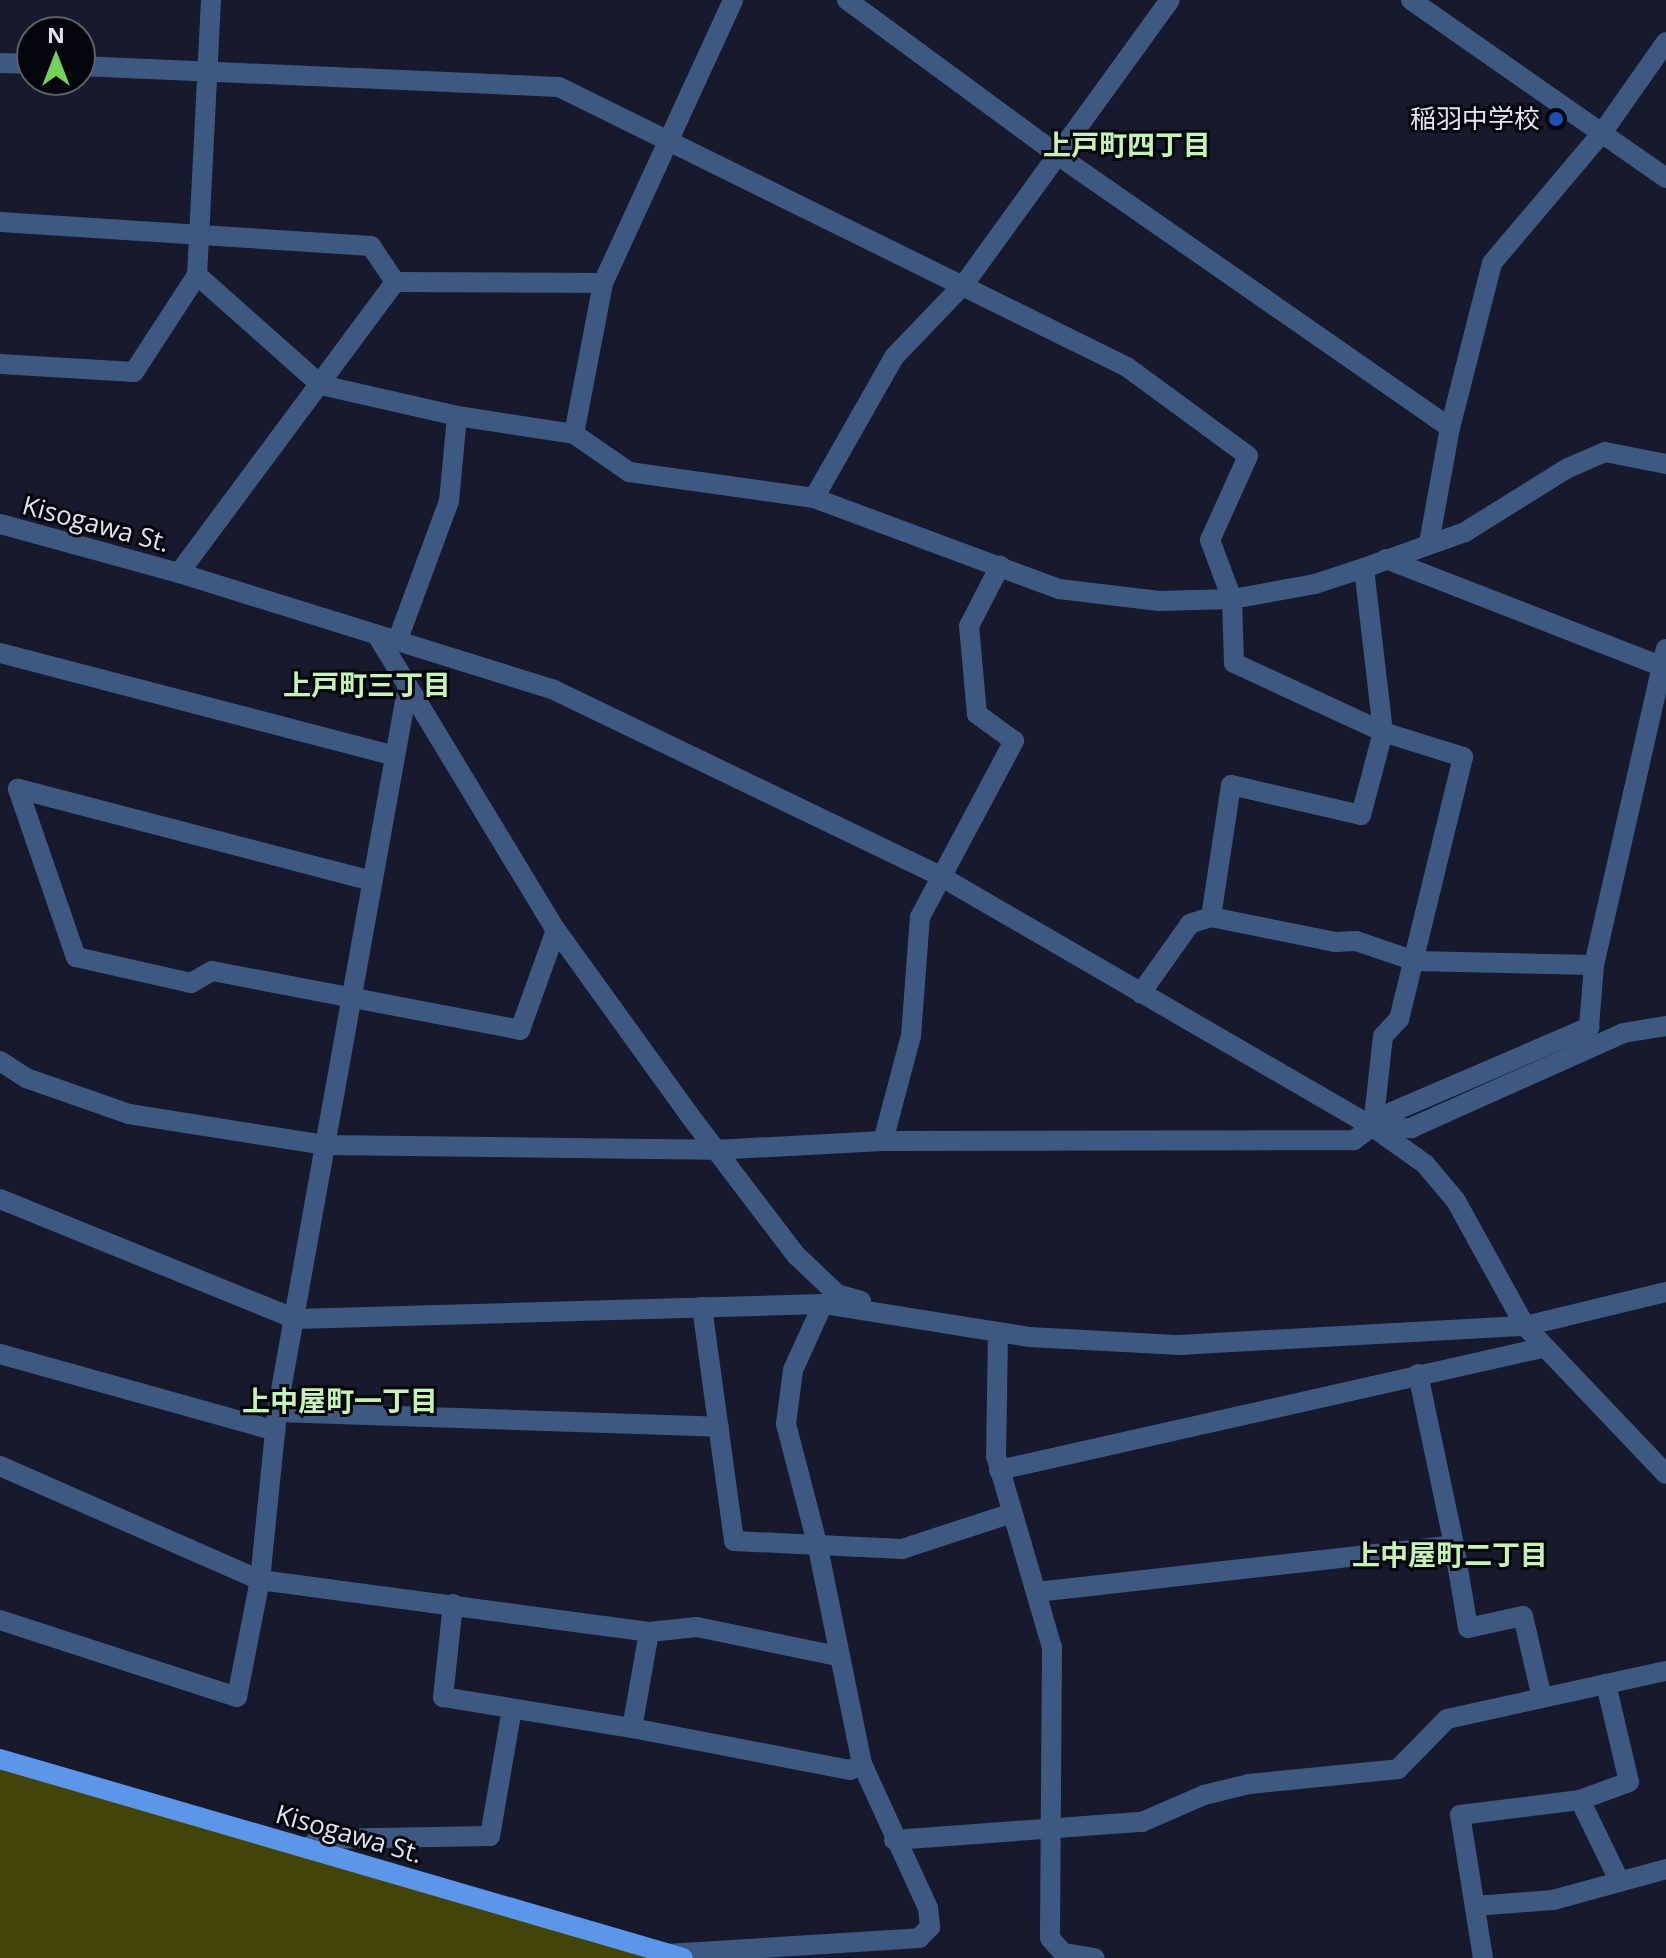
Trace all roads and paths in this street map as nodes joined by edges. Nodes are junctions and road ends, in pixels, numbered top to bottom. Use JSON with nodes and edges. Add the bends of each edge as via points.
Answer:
{"nodes":[{"id":1,"x":211,"y":0,"type":"edge"},
{"id":2,"x":733,"y":0,"type":"edge"},
{"id":3,"x":847,"y":0,"type":"edge"},
{"id":4,"x":1170,"y":0,"type":"edge"},
{"id":5,"x":1411,"y":0,"type":"edge"},
{"id":6,"x":1666,"y":42,"type":"edge"},
{"id":7,"x":96,"y":67,"type":"edge"},
{"id":8,"x":207,"y":71,"type":"junction"},
{"id":9,"x":1602,"y":133,"type":"junction"},
{"id":10,"x":665,"y":139,"type":"junction"},
{"id":11,"x":1059,"y":156,"type":"junction"},
{"id":12,"x":1666,"y":178,"type":"edge"},
{"id":13,"x":0,"y":222,"type":"edge"},
{"id":14,"x":199,"y":232,"type":"junction"},
{"id":15,"x":197,"y":275,"type":"junction"},
{"id":16,"x":395,"y":282,"type":"junction"},
{"id":17,"x":603,"y":283,"type":"junction"},
{"id":18,"x":965,"y":283,"type":"junction"},
{"id":19,"x":0,"y":364,"type":"edge"},
{"id":20,"x":321,"y":385,"type":"junction"},
{"id":21,"x":457,"y":416,"type":"junction"},
{"id":22,"x":1450,"y":428,"type":"junction"},
{"id":23,"x":574,"y":434,"type":"junction"},
{"id":24,"x":1666,"y":464,"type":"edge"},
{"id":25,"x":814,"y":498,"type":"junction"},
{"id":26,"x":0,"y":524,"type":"edge"},
{"id":27,"x":1429,"y":543,"type":"junction"},
{"id":28,"x":1386,"y":559,"type":"junction"},
{"id":29,"x":1000,"y":566,"type":"junction"},
{"id":30,"x":1364,"y":568,"type":"junction"},
{"id":31,"x":179,"y":573,"type":"junction"},
{"id":32,"x":1232,"y":599,"type":"junction"},
{"id":33,"x":377,"y":635,"type":"junction"},
{"id":34,"x":398,"y":639,"type":"junction"},
{"id":35,"x":0,"y":653,"type":"edge"},
{"id":36,"x":1663,"y":658,"type":"edge"},
{"id":37,"x":407,"y":690,"type":"junction"},
{"id":38,"x":1383,"y":732,"type":"junction"},
{"id":39,"x":395,"y":756,"type":"junction"},
{"id":40,"x":940,"y":876,"type":"junction"},
{"id":41,"x":372,"y":881,"type":"junction"},
{"id":42,"x":1211,"y":917,"type":"junction"},
{"id":43,"x":556,"y":930,"type":"junction"},
{"id":44,"x":1415,"y":961,"type":"junction"},
{"id":45,"x":1594,"y":965,"type":"junction"},
{"id":46,"x":1141,"y":993,"type":"junction"},
{"id":47,"x":350,"y":996,"type":"junction"},
{"id":48,"x":1666,"y":1026,"type":"edge"},
{"id":49,"x":0,"y":1061,"type":"edge"},
{"id":50,"x":1373,"y":1127,"type":"junction"},
{"id":51,"x":883,"y":1141,"type":"junction"},
{"id":52,"x":325,"y":1145,"type":"junction"},
{"id":53,"x":715,"y":1150,"type":"junction"},
{"id":54,"x":0,"y":1199,"type":"edge"},
{"id":55,"x":1666,"y":1292,"type":"edge"},
{"id":56,"x":823,"y":1304,"type":"junction"},
{"id":57,"x":702,"y":1307,"type":"junction"},
{"id":58,"x":899,"y":1313,"type":"junction"},
{"id":59,"x":295,"y":1319,"type":"junction"},
{"id":60,"x":1525,"y":1326,"type":"junction"},
{"id":61,"x":998,"y":1332,"type":"junction"},
{"id":62,"x":1542,"y":1348,"type":"junction"},
{"id":63,"x":0,"y":1354,"type":"edge"},
{"id":64,"x":1418,"y":1374,"type":"junction"},
{"id":65,"x":276,"y":1421,"type":"junction"},
{"id":66,"x":719,"y":1427,"type":"junction"},
{"id":67,"x":0,"y":1466,"type":"edge"},
{"id":68,"x":999,"y":1470,"type":"junction"},
{"id":69,"x":1666,"y":1474,"type":"edge"},
{"id":70,"x":1009,"y":1514,"type":"junction"},
{"id":71,"x":1454,"y":1545,"type":"junction"},
{"id":72,"x":818,"y":1547,"type":"junction"},
{"id":73,"x":260,"y":1580,"type":"junction"},
{"id":74,"x":1037,"y":1592,"type":"junction"},
{"id":75,"x":453,"y":1604,"type":"junction"},
{"id":76,"x":0,"y":1620,"type":"edge"},
{"id":77,"x":649,"y":1632,"type":"junction"},
{"id":78,"x":837,"y":1656,"type":"junction"},
{"id":79,"x":1666,"y":1671,"type":"edge"},
{"id":80,"x":1606,"y":1684,"type":"junction"},
{"id":81,"x":1542,"y":1698,"type":"junction"},
{"id":82,"x":512,"y":1709,"type":"junction"},
{"id":83,"x":632,"y":1728,"type":"junction"},
{"id":84,"x":0,"y":1759,"type":"edge"},
{"id":85,"x":862,"y":1764,"type":"junction"},
{"id":86,"x":1580,"y":1800,"type":"junction"},
{"id":87,"x":1050,"y":1831,"type":"junction"},
{"id":88,"x":894,"y":1840,"type":"junction"},
{"id":89,"x":308,"y":1849,"type":"junction"},
{"id":90,"x":1666,"y":1869,"type":"edge"},
{"id":91,"x":1628,"y":1880,"type":"junction"},
{"id":92,"x":1666,"y":1881,"type":"edge"},
{"id":93,"x":1475,"y":1906,"type":"junction"},
{"id":94,"x":675,"y":1956,"type":"edge"},
{"id":95,"x":1095,"y":1958,"type":"edge"},
{"id":96,"x":1483,"y":1958,"type":"edge"}],
"edges":[{"from":1,"to":8,"type":"street"},
{"from":2,"to":10,"type":"street"},
{"from":3,"to":11,"type":"street"},
{"from":4,"to":11,"type":"street"},
{"from":5,"to":9,"type":"street"},
{"from":6,"to":9,"type":"street"},
{"from":7,"to":8,"type":"street"},
{"from":8,"to":10,"type":"street","via":[[559,87]]},
{"from":8,"to":14,"type":"street"},
{"from":9,"to":12,"type":"street"},
{"from":9,"to":22,"type":"street","via":[[1492,263]]},
{"from":10,"to":17,"type":"street"},
{"from":10,"to":18,"type":"street"},
{"from":11,"to":18,"type":"street"},
{"from":11,"to":22,"type":"street"},
{"from":13,"to":14,"type":"street"},
{"from":14,"to":15,"type":"street"},
{"from":14,"to":16,"type":"street","via":[[371,246]]},
{"from":15,"to":19,"type":"street","via":[[134,372]]},
{"from":15,"to":20,"type":"street"},
{"from":16,"to":17,"type":"street"},
{"from":16,"to":20,"type":"street"},
{"from":17,"to":23,"type":"street"},
{"from":18,"to":25,"type":"street","via":[[894,357]]},
{"from":18,"to":32,"type":"street","via":[[1127,367],[1248,456],[1210,540]]},
{"from":20,"to":21,"type":"street"},
{"from":20,"to":31,"type":"street"},
{"from":21,"to":23,"type":"street"},
{"from":21,"to":34,"type":"street","via":[[449,501]]},
{"from":22,"to":27,"type":"street"},
{"from":23,"to":25,"type":"street","via":[[629,472]]},
{"from":24,"to":27,"type":"street","via":[[1605,452],[1568,468],[1465,532]]},
{"from":25,"to":29,"type":"street"},
{"from":26,"to":31,"type":"street","name":"Kisogawa St."},
{"from":27,"to":28,"type":"street"},
{"from":28,"to":30,"type":"street"},
{"from":28,"to":36,"type":"street"},
{"from":29,"to":32,"type":"street","via":[[1059,589],[1159,601]]},
{"from":29,"to":40,"type":"street","via":[[969,626],[977,714],[1014,741]]},
{"from":30,"to":32,"type":"street","via":[[1315,584]]},
{"from":30,"to":38,"type":"street"},
{"from":31,"to":33,"type":"street","name":"Kisogawa St."},
{"from":32,"to":38,"type":"street","via":[[1234,663]]},
{"from":33,"to":34,"type":"street","name":"Kisogawa St."},
{"from":33,"to":37,"type":"street"},
{"from":34,"to":40,"type":"street","name":"Kisogawa St.","via":[[552,689]]},
{"from":35,"to":39,"type":"street"},
{"from":36,"to":45,"type":"street"},
{"from":37,"to":39,"type":"street"},
{"from":37,"to":43,"type":"street"},
{"from":38,"to":42,"type":"street","via":[[1361,815],[1231,785]]},
{"from":38,"to":44,"type":"street","via":[[1463,757]]},
{"from":39,"to":41,"type":"street"},
{"from":40,"to":46,"type":"street","name":"Kisogawa St."},
{"from":40,"to":51,"type":"street","via":[[920,917],[911,1036]]},
{"from":41,"to":47,"type":"street"},
{"from":41,"to":47,"type":"street","via":[[18,789],[76,957],[191,983],[212,971]]},
{"from":42,"to":44,"type":"street","via":[[1356,941]]},
{"from":42,"to":46,"type":"street","via":[[1190,924]]},
{"from":43,"to":47,"type":"street","via":[[520,1030]]},
{"from":43,"to":53,"type":"street"},
{"from":44,"to":45,"type":"street"},
{"from":44,"to":50,"type":"street","via":[[1399,1019],[1383,1036]]},
{"from":45,"to":50,"type":"street","via":[[1589,1027],[1392,1112]]},
{"from":46,"to":50,"type":"street","name":"Kisogawa St."},
{"from":47,"to":52,"type":"street"},
{"from":48,"to":50,"type":"street","via":[[1623,1033],[1411,1128]]},
{"from":49,"to":52,"type":"street","via":[[26,1078],[129,1114]]},
{"from":50,"to":51,"type":"street","via":[[1354,1140]]},
{"from":50,"to":60,"type":"street","name":"Kisogawa St.","via":[[1425,1164],[1456,1201]]},
{"from":51,"to":53,"type":"street"},
{"from":52,"to":53,"type":"street"},
{"from":52,"to":59,"type":"street"},
{"from":53,"to":58,"type":"street","via":[[796,1255],[837,1294]]},
{"from":54,"to":59,"type":"street"},
{"from":55,"to":60,"type":"street"},
{"from":56,"to":57,"type":"street"},
{"from":56,"to":58,"type":"street"},
{"from":56,"to":72,"type":"street","via":[[793,1370],[786,1424]]},
{"from":57,"to":59,"type":"street"},
{"from":57,"to":66,"type":"street"},
{"from":58,"to":61,"type":"street"},
{"from":59,"to":65,"type":"street"},
{"from":60,"to":61,"type":"street","via":[[1180,1345]]},
{"from":60,"to":62,"type":"street","name":"Kisogawa St."},
{"from":61,"to":68,"type":"street"},
{"from":62,"to":64,"type":"street"},
{"from":62,"to":69,"type":"street","name":"Kisogawa St."},
{"from":63,"to":65,"type":"street"},
{"from":64,"to":68,"type":"street"},
{"from":64,"to":71,"type":"street"},
{"from":65,"to":66,"type":"street"},
{"from":65,"to":73,"type":"street"},
{"from":66,"to":72,"type":"street","via":[[734,1541]]},
{"from":67,"to":73,"type":"street"},
{"from":68,"to":70,"type":"street"},
{"from":70,"to":72,"type":"street","via":[[902,1549]]},
{"from":70,"to":74,"type":"street","via":[[1019,1524]]},
{"from":71,"to":74,"type":"street"},
{"from":71,"to":81,"type":"street","via":[[1468,1628],[1523,1616]]},
{"from":72,"to":78,"type":"street"},
{"from":73,"to":75,"type":"street"},
{"from":73,"to":76,"type":"street","via":[[237,1697]]},
{"from":74,"to":87,"type":"street","via":[[1052,1647]]},
{"from":75,"to":77,"type":"street"},
{"from":75,"to":82,"type":"street","via":[[443,1697]]},
{"from":77,"to":78,"type":"street","via":[[697,1627]]},
{"from":77,"to":83,"type":"street"},
{"from":78,"to":85,"type":"street"},
{"from":79,"to":80,"type":"street"},
{"from":80,"to":81,"type":"street"},
{"from":80,"to":86,"type":"street","via":[[1629,1782]]},
{"from":81,"to":87,"type":"street","via":[[1447,1719],[1398,1769],[1249,1784],[1204,1795],[1142,1822]]},
{"from":82,"to":83,"type":"street"},
{"from":82,"to":89,"type":"street","via":[[490,1836],[318,1839]]},
{"from":83,"to":85,"type":"street","via":[[850,1770]]},
{"from":84,"to":89,"type":"main road","name":"Kisogawa St."},
{"from":85,"to":88,"type":"street"},
{"from":86,"to":91,"type":"street"},
{"from":86,"to":93,"type":"street","via":[[1460,1815]]},
{"from":87,"to":88,"type":"street"},
{"from":87,"to":95,"type":"street","via":[[1050,1938],[1063,1953]]},
{"from":88,"to":94,"type":"street","via":[[928,1908],[930,1927],[919,1938]]},
{"from":89,"to":94,"type":"main road","name":"Kisogawa St."},
{"from":90,"to":91,"type":"street"},
{"from":91,"to":92,"type":"street"},
{"from":91,"to":93,"type":"street","via":[[1553,1900]]},
{"from":93,"to":96,"type":"street"}]}
